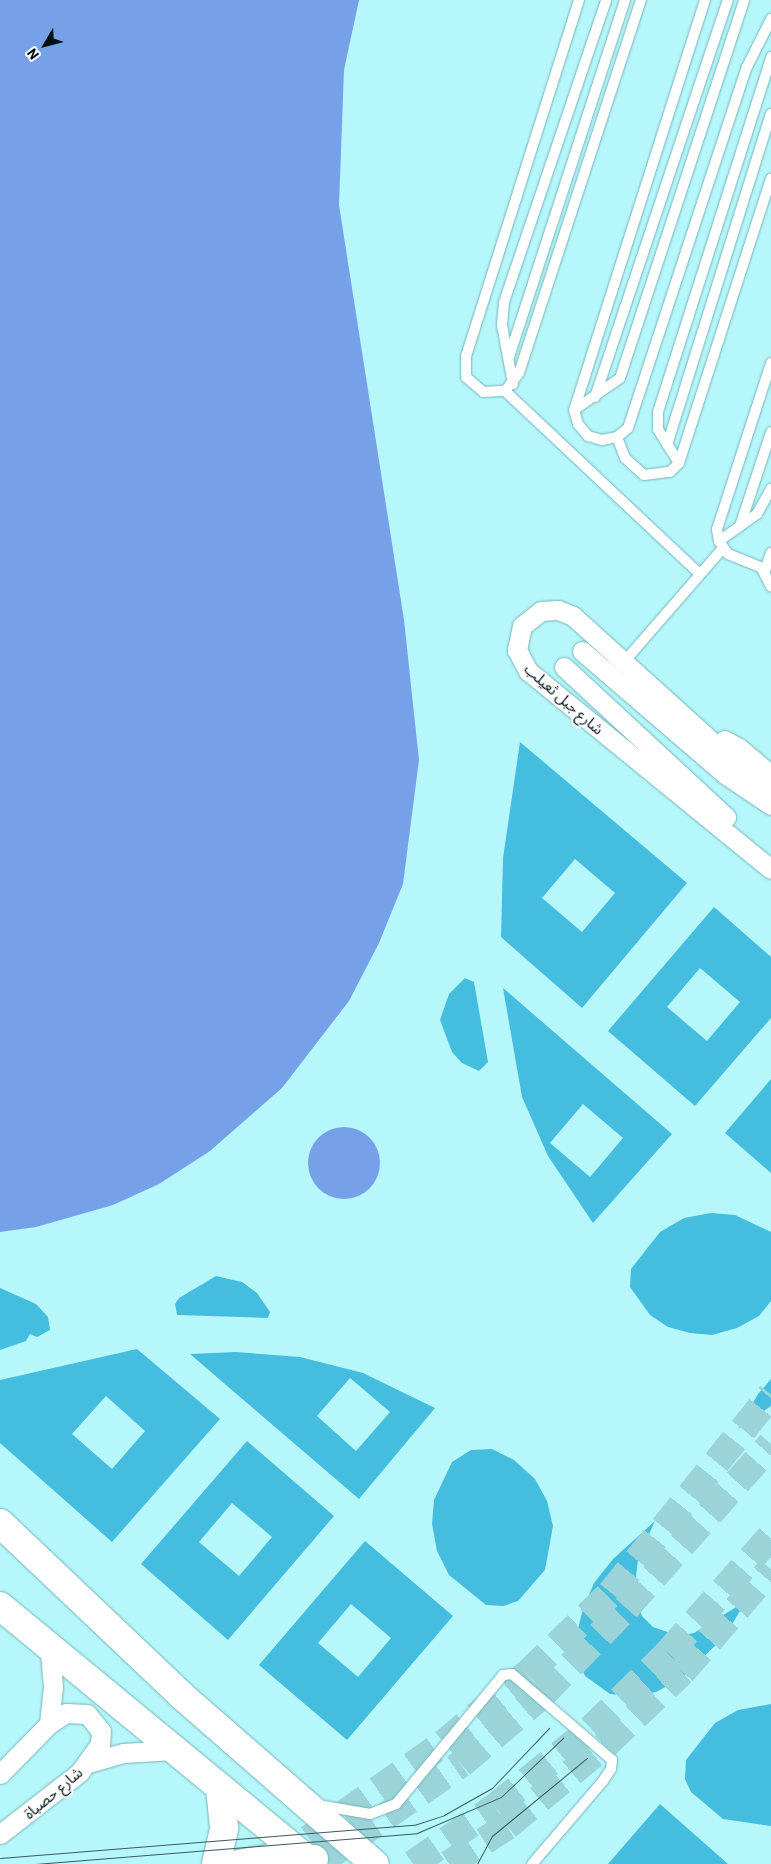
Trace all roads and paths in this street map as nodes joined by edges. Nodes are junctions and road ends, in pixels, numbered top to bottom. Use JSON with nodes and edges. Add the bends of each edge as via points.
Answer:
{"nodes":[{"id":1,"x":579,"y":0,"type":"edge"},
{"id":2,"x":606,"y":0,"type":"edge"},
{"id":3,"x":625,"y":0,"type":"edge"},
{"id":4,"x":641,"y":0,"type":"edge"},
{"id":5,"x":705,"y":0,"type":"edge"},
{"id":6,"x":728,"y":0,"type":"edge"},
{"id":7,"x":744,"y":0,"type":"edge"},
{"id":8,"x":771,"y":19,"type":"edge"},
{"id":9,"x":771,"y":57,"type":"edge"},
{"id":10,"x":771,"y":114,"type":"edge"},
{"id":11,"x":771,"y":178,"type":"edge"},
{"id":12,"x":509,"y":358,"type":"junction"},
{"id":13,"x":771,"y":363,"type":"edge"},
{"id":14,"x":513,"y":384,"type":"junction"},
{"id":15,"x":505,"y":391,"type":"junction"},
{"id":16,"x":595,"y":397,"type":"junction"},
{"id":17,"x":574,"y":410,"type":"junction"},
{"id":18,"x":771,"y":432,"type":"edge"},
{"id":19,"x":617,"y":437,"type":"junction"},
{"id":20,"x":667,"y":445,"type":"junction"},
{"id":21,"x":679,"y":463,"type":"junction"},
{"id":22,"x":771,"y":488,"type":"edge"},
{"id":23,"x":740,"y":526,"type":"junction"},
{"id":24,"x":721,"y":544,"type":"junction"},
{"id":25,"x":771,"y":553,"type":"edge"},
{"id":26,"x":765,"y":571,"type":"junction"},
{"id":27,"x":700,"y":574,"type":"junction"},
{"id":28,"x":771,"y":587,"type":"edge"},
{"id":29,"x":582,"y":651,"type":"dead end"},
{"id":30,"x":624,"y":662,"type":"junction"},
{"id":31,"x":564,"y":667,"type":"dead end"},
{"id":32,"x":709,"y":738,"type":"junction"},
{"id":33,"x":771,"y":774,"type":"edge"},
{"id":34,"x":771,"y":795,"type":"edge"},
{"id":35,"x":771,"y":805,"type":"edge"},
{"id":36,"x":771,"y":859,"type":"edge"},
{"id":37,"x":771,"y":869,"type":"edge"},
{"id":38,"x":0,"y":1523,"type":"edge"},
{"id":39,"x":0,"y":1543,"type":"edge"},
{"id":40,"x":0,"y":1585,"type":"edge"},
{"id":41,"x":0,"y":1606,"type":"edge"},
{"id":42,"x":50,"y":1650,"type":"junction"},
{"id":43,"x":181,"y":1695,"type":"junction"},
{"id":44,"x":142,"y":1720,"type":"junction"},
{"id":45,"x":49,"y":1724,"type":"junction"},
{"id":46,"x":174,"y":1750,"type":"junction"},
{"id":47,"x":88,"y":1763,"type":"junction"},
{"id":48,"x":0,"y":1774,"type":"edge"},
{"id":49,"x":282,"y":1783,"type":"junction"},
{"id":50,"x":220,"y":1788,"type":"junction"},
{"id":51,"x":312,"y":1809,"type":"junction"},
{"id":52,"x":251,"y":1812,"type":"junction"},
{"id":53,"x":0,"y":1834,"type":"edge"},
{"id":54,"x":318,"y":1862,"type":"edge"},
{"id":55,"x":216,"y":1864,"type":"edge"},
{"id":56,"x":238,"y":1864,"type":"edge"},
{"id":57,"x":346,"y":1864,"type":"edge"},
{"id":58,"x":375,"y":1864,"type":"edge"},
{"id":59,"x":532,"y":1864,"type":"edge"}],
"edges":[{"from":1,"to":15,"type":"lane","via":[[465,361],[466,378],[473,387],[488,393]]},
{"from":2,"to":12,"type":"lane","via":[[504,302],[502,325]]},
{"from":3,"to":12,"type":"lane"},
{"from":4,"to":14,"type":"lane"},
{"from":5,"to":17,"type":"lane"},
{"from":6,"to":16,"type":"lane"},
{"from":7,"to":16,"type":"lane","via":[[624,368],[614,385]]},
{"from":8,"to":19,"type":"lane","via":[[747,67],[628,428]]},
{"from":9,"to":20,"type":"lane","via":[[658,412],[658,429]]},
{"from":10,"to":20,"type":"lane"},
{"from":11,"to":21,"type":"lane"},
{"from":12,"to":14,"type":"lane"},
{"from":13,"to":24,"type":"lane","via":[[720,517]]},
{"from":14,"to":15,"type":"lane"},
{"from":15,"to":27,"type":"lane"},
{"from":16,"to":17,"type":"lane"},
{"from":17,"to":19,"type":"lane","via":[[578,424],[588,436],[602,440]]},
{"from":18,"to":23,"type":"lane"},
{"from":19,"to":21,"type":"lane","via":[[625,458],[644,475],[670,472]]},
{"from":20,"to":21,"type":"lane"},
{"from":22,"to":23,"type":"lane","via":[[763,506]]},
{"from":23,"to":24,"type":"lane"},
{"from":24,"to":26,"type":"lane","via":[[734,559]]},
{"from":24,"to":27,"type":"lane"},
{"from":25,"to":26,"type":"lane"},
{"from":26,"to":28,"type":"lane"},
{"from":27,"to":30,"type":"lane"},
{"from":29,"to":35,"type":"street","via":[[725,774]]},
{"from":30,"to":32,"type":"street","name":"شارع جبل ثعيلب"},
{"from":30,"to":37,"type":"street","name":"شارع جبل ثعيلب","via":[[573,616],[558,610],[534,615],[522,626],[517,641],[519,658],[528,671]]},
{"from":31,"to":36,"type":"street"},
{"from":32,"to":33,"type":"street","via":[[739,748]]},
{"from":32,"to":34,"type":"street","name":"شارع جبل ثعيلب"},
{"from":38,"to":43,"type":"street"},
{"from":39,"to":43,"type":"street"},
{"from":40,"to":44,"type":"street"},
{"from":41,"to":42,"type":"street"},
{"from":42,"to":44,"type":"street"},
{"from":42,"to":45,"type":"street","via":[[53,1687]]},
{"from":43,"to":49,"type":"street"},
{"from":44,"to":46,"type":"street"},
{"from":45,"to":47,"type":"street","name":"شارع حصباة","via":[[66,1713],[77,1712],[96,1722],[101,1731],[100,1744]]},
{"from":45,"to":48,"type":"street","name":"شارع حصباة"},
{"from":46,"to":47,"type":"street","via":[[123,1753]]},
{"from":46,"to":50,"type":"street"},
{"from":47,"to":53,"type":"street","name":"شارع حصباة","via":[[61,1790]]},
{"from":49,"to":51,"type":"street"},
{"from":49,"to":52,"type":"street","via":[[269,1801]]},
{"from":50,"to":52,"type":"street"},
{"from":50,"to":55,"type":"street","via":[[224,1828]]},
{"from":51,"to":57,"type":"street"},
{"from":51,"to":58,"type":"street"},
{"from":51,"to":59,"type":"lane","via":[[370,1814],[396,1804],[503,1675],[512,1674],[612,1760],[612,1769],[603,1781]]},
{"from":52,"to":54,"type":"street"},
{"from":54,"to":56,"type":"street","via":[[272,1858]]}]}
